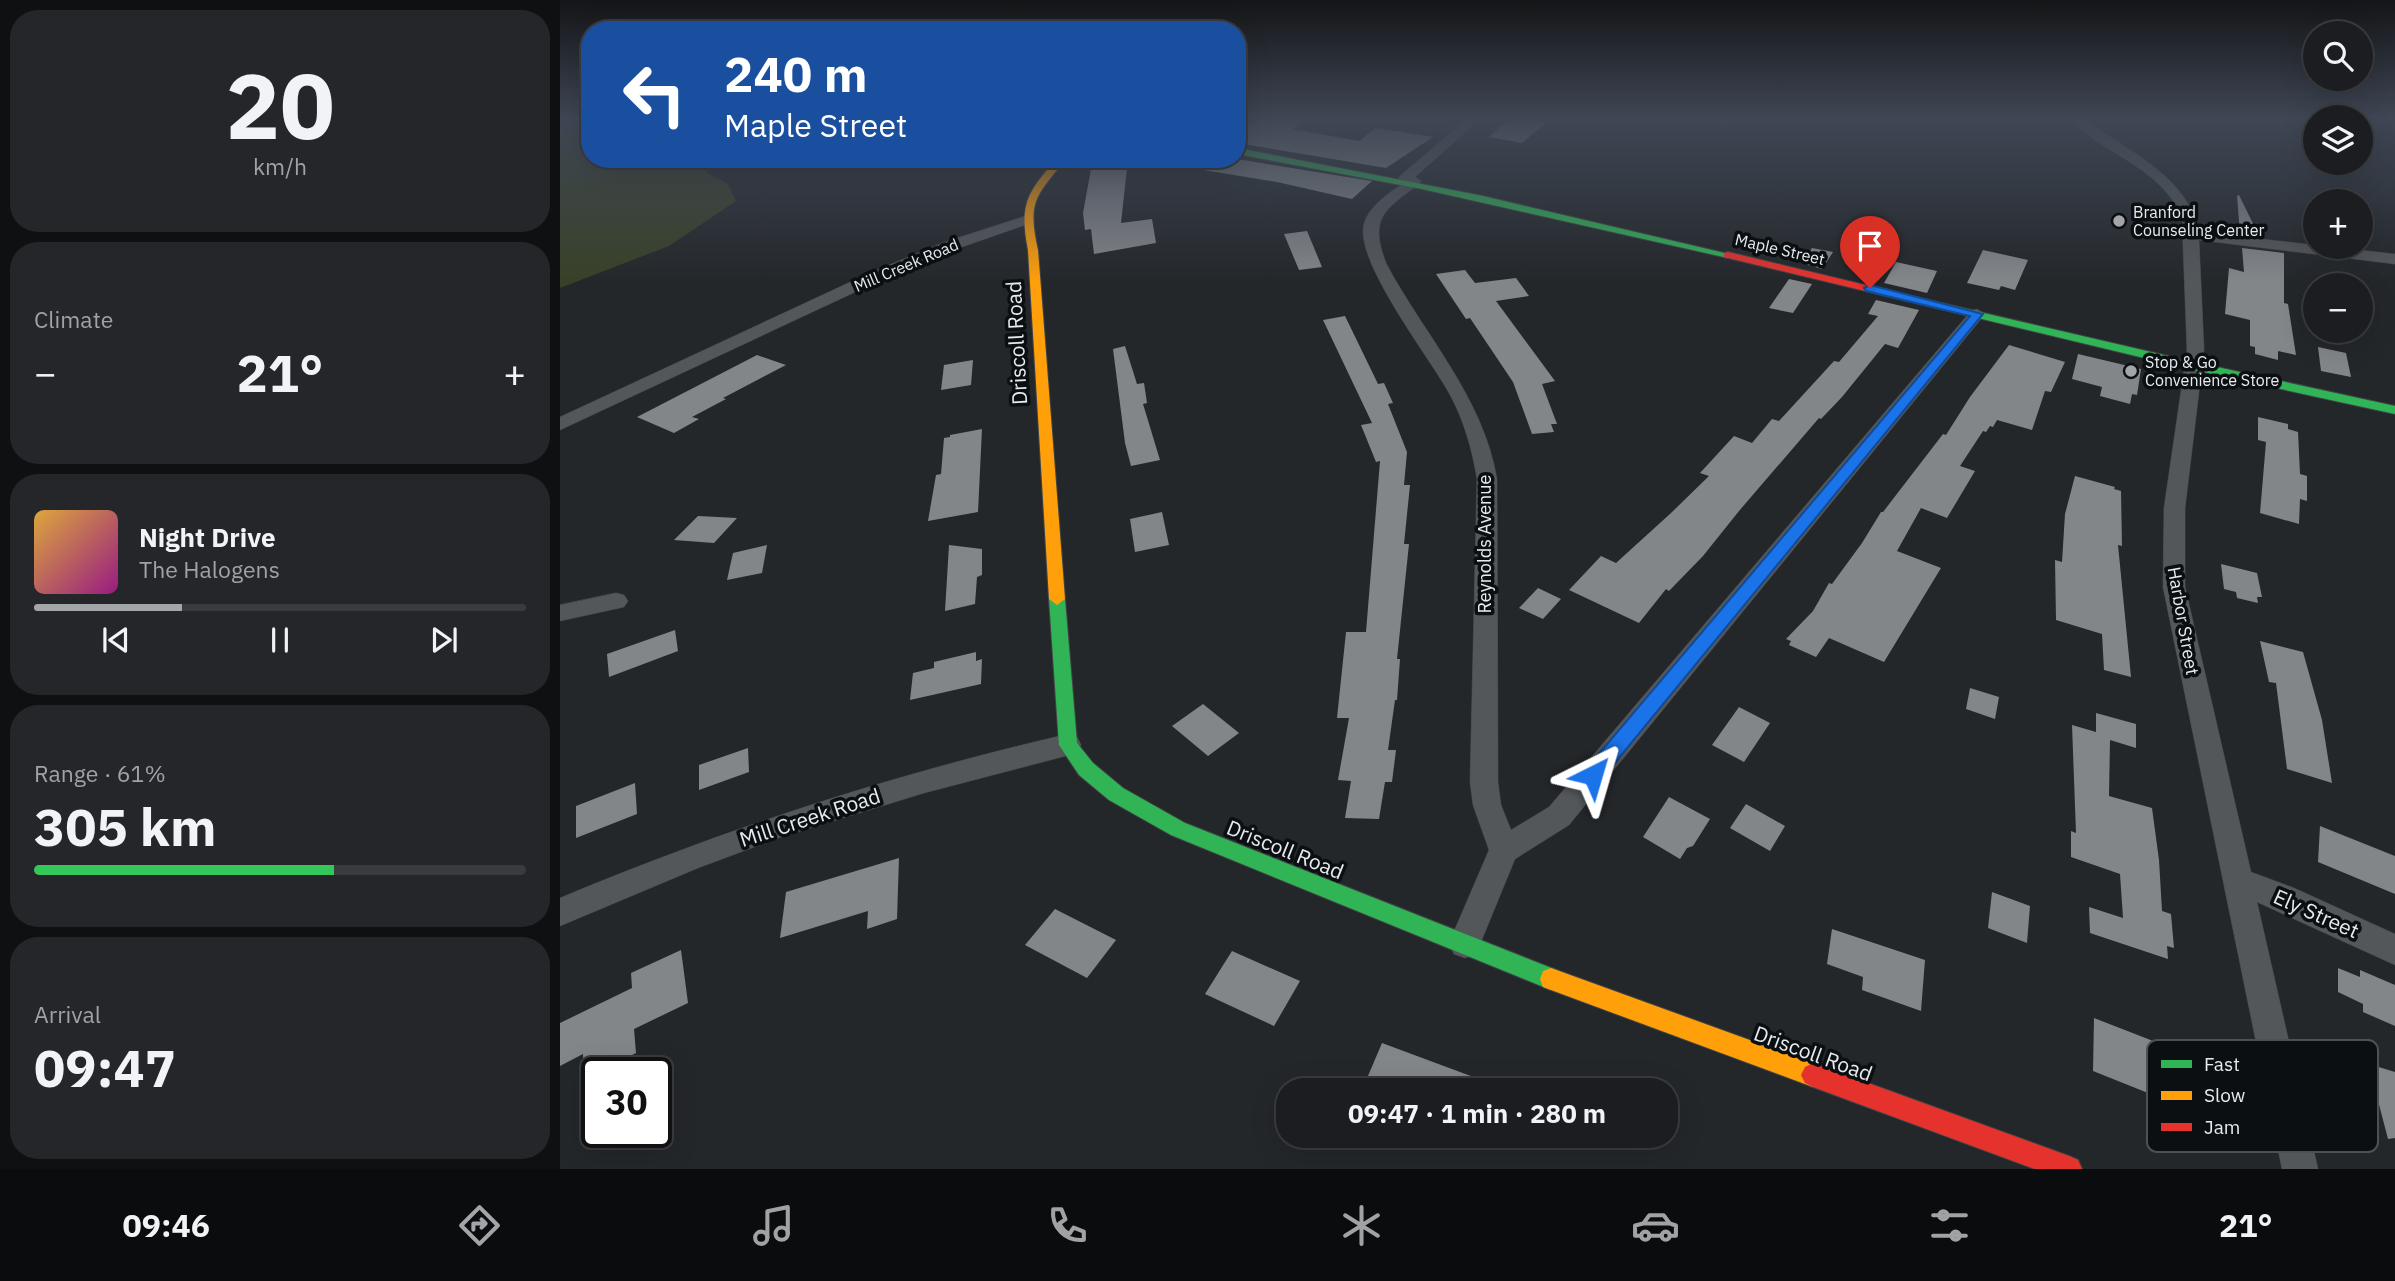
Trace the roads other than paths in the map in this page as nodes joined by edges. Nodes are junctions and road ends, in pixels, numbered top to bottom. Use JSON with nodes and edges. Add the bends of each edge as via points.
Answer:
{"nodes":[{"id":1,"x":1050,"y":173,"type":"edge"},
{"id":2,"x":1365,"y":173,"type":"edge"},
{"id":3,"x":1417,"y":173,"type":"edge"},
{"id":4,"x":2148,"y":173,"type":"edge"},
{"id":5,"x":1409,"y":180,"type":"junction"},
{"id":6,"x":1026,"y":220,"type":"junction"},
{"id":7,"x":2191,"y":235,"type":"junction"},
{"id":8,"x":2395,"y":259,"type":"edge"},
{"id":9,"x":1977,"y":314,"type":"junction"},
{"id":10,"x":2194,"y":366,"type":"junction"},
{"id":11,"x":2395,"y":410,"type":"edge"},
{"id":12,"x":560,"y":424,"type":"edge"},
{"id":13,"x":616,"y":601,"type":"dead end"},
{"id":14,"x":560,"y":614,"type":"edge"},
{"id":15,"x":1068,"y":745,"type":"junction"},
{"id":16,"x":1504,"y":850,"type":"junction"},
{"id":17,"x":2237,"y":881,"type":"junction"},
{"id":18,"x":560,"y":912,"type":"edge"},
{"id":19,"x":1465,"y":943,"type":"junction"},
{"id":20,"x":2395,"y":950,"type":"edge"},
{"id":21,"x":2272,"y":1040,"type":"edge"},
{"id":22,"x":2069,"y":1169,"type":"edge"}],
"edges":[{"from":1,"to":6,"type":"street","via":[[1032,193]]},
{"from":2,"to":5,"type":"street","name":"Maple Street"},
{"from":3,"to":5,"type":"street"},
{"from":4,"to":7,"type":"street","name":"Harbor Street","via":[[2181,200]]},
{"from":5,"to":9,"type":"street","name":"Maple Street"},
{"from":5,"to":16,"type":"street","name":"Reynolds Avenue","via":[[1371,224],[1369,240],[1481,440],[1487,479],[1485,782],[1487,805]]},
{"from":6,"to":12,"type":"street","name":"Mill Creek Road","via":[[890,270]]},
{"from":6,"to":15,"type":"street","name":"Driscoll Road","via":[[1033,250]]},
{"from":7,"to":8,"type":"street"},
{"from":7,"to":10,"type":"street","name":"Harbor Street"},
{"from":9,"to":10,"type":"street","name":"Maple Street"},
{"from":9,"to":16,"type":"street","via":[[1559,816]]},
{"from":10,"to":11,"type":"street","name":"Maple Street"},
{"from":10,"to":17,"type":"street","name":"Harbor Street","via":[[2174,502],[2172,561],[2184,639]]},
{"from":13,"to":14,"type":"street"},
{"from":15,"to":18,"type":"street","name":"Mill Creek Road","via":[[894,790],[801,820],[690,858]]},
{"from":15,"to":19,"type":"street","name":"Driscoll Road","via":[[1086,769],[1116,794],[1178,829]]},
{"from":16,"to":19,"type":"street"},
{"from":17,"to":20,"type":"street","name":"Ely Street"},
{"from":17,"to":21,"type":"street","name":"Harbor Street"},
{"from":19,"to":22,"type":"street","name":"Driscoll Road","via":[[1516,966]]}]}
